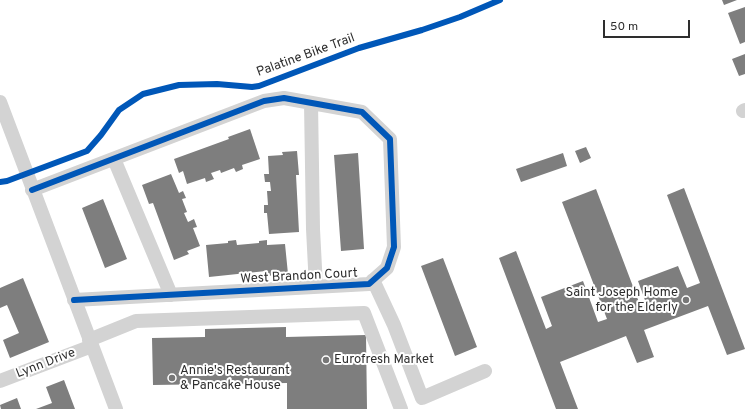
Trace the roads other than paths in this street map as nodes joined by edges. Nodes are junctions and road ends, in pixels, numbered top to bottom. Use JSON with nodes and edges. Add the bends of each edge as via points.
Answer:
{"nodes":[{"id":1,"x":0,"y":102,"type":"edge"},
{"id":2,"x":311,"y":102,"type":"junction"},
{"id":3,"x":114,"y":159,"type":"junction"},
{"id":4,"x":32,"y":190,"type":"junction"},
{"id":5,"x":374,"y":280,"type":"junction"},
{"id":6,"x":316,"y":286,"type":"junction"},
{"id":7,"x":171,"y":295,"type":"junction"},
{"id":8,"x":74,"y":300,"type":"junction"},
{"id":9,"x":90,"y":343,"type":"junction"},
{"id":10,"x":485,"y":371,"type":"dead end"},
{"id":11,"x":0,"y":382,"type":"edge"},
{"id":12,"x":116,"y":409,"type":"edge"},
{"id":13,"x":401,"y":409,"type":"edge"}],
"edges":[{"from":1,"to":4,"type":"street"},
{"from":2,"to":3,"type":"street","name":"West Brandon Court","via":[[284,98],[264,101]]},
{"from":2,"to":5,"type":"street","name":"West Brandon Court","via":[[362,112],[390,139],[394,247],[387,268]]},
{"from":2,"to":6,"type":"street"},
{"from":3,"to":4,"type":"street","name":"West Brandon Court"},
{"from":3,"to":7,"type":"street"},
{"from":4,"to":8,"type":"street"},
{"from":5,"to":6,"type":"street","name":"West Brandon Court","via":[[369,284]]},
{"from":5,"to":10,"type":"street","via":[[422,398]]},
{"from":6,"to":7,"type":"street","name":"West Brandon Court"},
{"from":7,"to":8,"type":"street","name":"West Brandon Court"},
{"from":8,"to":9,"type":"street"},
{"from":9,"to":11,"type":"street","name":"Lynn Drive"},
{"from":9,"to":12,"type":"street"},
{"from":9,"to":13,"type":"street","name":"Lynn Drive","via":[[136,320],[364,313]]}]}
